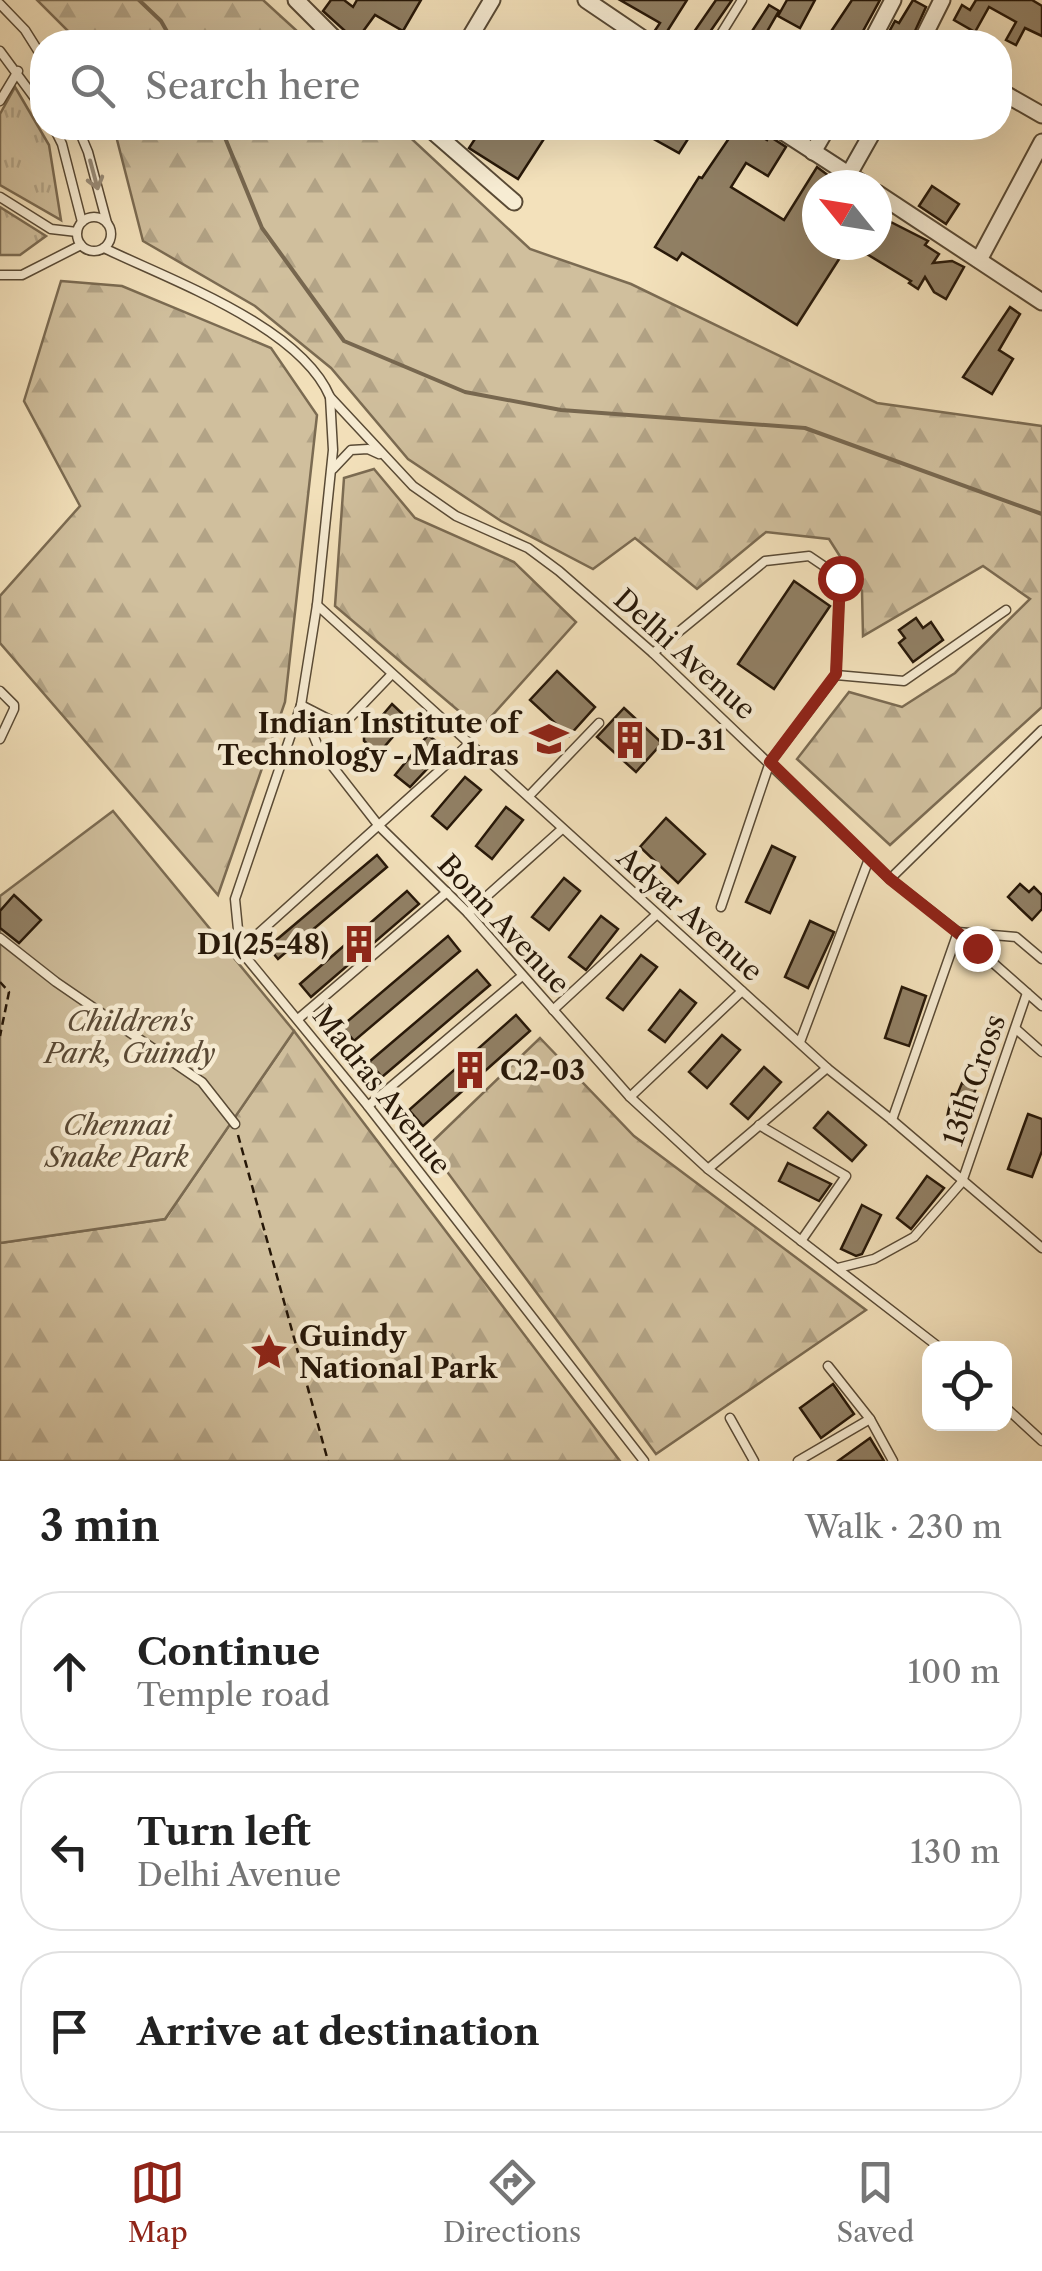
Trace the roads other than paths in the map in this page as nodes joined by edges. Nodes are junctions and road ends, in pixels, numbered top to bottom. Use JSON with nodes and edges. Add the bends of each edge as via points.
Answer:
{"nodes":[{"id":1,"x":492,"y":0,"type":"edge"},
{"id":2,"x":586,"y":0,"type":"edge"},
{"id":3,"x":742,"y":0,"type":"edge"},
{"id":4,"x":893,"y":0,"type":"edge"},
{"id":5,"x":942,"y":0,"type":"edge"},
{"id":6,"x":302,"y":2,"type":"edge"},
{"id":7,"x":0,"y":4,"type":"edge"},
{"id":8,"x":327,"y":30,"type":"edge"},
{"id":9,"x":474,"y":30,"type":"edge"},
{"id":10,"x":630,"y":30,"type":"edge"},
{"id":11,"x":723,"y":30,"type":"edge"},
{"id":12,"x":877,"y":30,"type":"edge"},
{"id":13,"x":927,"y":30,"type":"edge"},
{"id":14,"x":30,"y":38,"type":"edge"},
{"id":15,"x":0,"y":51,"type":"edge"},
{"id":16,"x":18,"y":72,"type":"junction"},
{"id":17,"x":30,"y":90,"type":"edge"},
{"id":18,"x":1012,"y":98,"type":"edge"},
{"id":19,"x":0,"y":101,"type":"edge"},
{"id":20,"x":1042,"y":115,"type":"edge"},
{"id":21,"x":60,"y":140,"type":"edge"},
{"id":22,"x":83,"y":140,"type":"edge"},
{"id":23,"x":443,"y":140,"type":"edge"},
{"id":24,"x":796,"y":140,"type":"edge"},
{"id":25,"x":820,"y":140,"type":"edge"},
{"id":26,"x":867,"y":140,"type":"edge"},
{"id":27,"x":1042,"y":142,"type":"edge"},
{"id":28,"x":814,"y":152,"type":"junction"},
{"id":29,"x":842,"y":170,"type":"edge"},
{"id":30,"x":850,"y":170,"type":"edge"},
{"id":31,"x":0,"y":197,"type":"edge"},
{"id":32,"x":514,"y":202,"type":"dead end"},
{"id":33,"x":892,"y":203,"type":"edge"},
{"id":34,"x":82,"y":222,"type":"junction"},
{"id":35,"x":107,"y":224,"type":"junction"},
{"id":36,"x":77,"y":232,"type":"junction"},
{"id":37,"x":81,"y":245,"type":"junction"},
{"id":38,"x":104,"y":248,"type":"junction"},
{"id":39,"x":979,"y":260,"type":"junction"},
{"id":40,"x":0,"y":275,"type":"edge"},
{"id":41,"x":1042,"y":302,"type":"edge"},
{"id":42,"x":330,"y":397,"type":"junction"},
{"id":43,"x":384,"y":456,"type":"junction"},
{"id":44,"x":330,"y":473,"type":"junction"},
{"id":45,"x":317,"y":605,"type":"junction"},
{"id":46,"x":1006,"y":610,"type":"dead end"},
{"id":47,"x":653,"y":653,"type":"junction"},
{"id":48,"x":836,"y":674,"type":"junction"},
{"id":49,"x":391,"y":675,"type":"junction"},
{"id":50,"x":0,"y":691,"type":"edge"},
{"id":51,"x":301,"y":705,"type":"junction"},
{"id":52,"x":599,"y":723,"type":"dead end"},
{"id":53,"x":1042,"y":730,"type":"edge"},
{"id":54,"x":0,"y":739,"type":"edge"},
{"id":55,"x":470,"y":743,"type":"junction"},
{"id":56,"x":770,"y":762,"type":"junction"},
{"id":57,"x":529,"y":796,"type":"junction"},
{"id":58,"x":379,"y":826,"type":"junction"},
{"id":59,"x":562,"y":829,"type":"junction"},
{"id":60,"x":869,"y":859,"type":"junction"},
{"id":61,"x":890,"y":879,"type":"junction"},
{"id":62,"x":448,"y":892,"type":"junction"},
{"id":63,"x":721,"y":907,"type":"dead end"},
{"id":64,"x":468,"y":914,"type":"junction"},
{"id":65,"x":656,"y":915,"type":"junction"},
{"id":66,"x":958,"y":932,"type":"junction"},
{"id":67,"x":0,"y":938,"type":"edge"},
{"id":68,"x":240,"y":950,"type":"junction"},
{"id":69,"x":1042,"y":959,"type":"edge"},
{"id":70,"x":522,"y":976,"type":"junction"},
{"id":71,"x":742,"y":991,"type":"junction"},
{"id":72,"x":1027,"y":993,"type":"junction"},
{"id":73,"x":1042,"y":1006,"type":"edge"},
{"id":74,"x":553,"y":1010,"type":"junction"},
{"id":75,"x":298,"y":1019,"type":"junction"},
{"id":76,"x":1016,"y":1030,"type":"junction"},
{"id":77,"x":800,"y":1042,"type":"junction"},
{"id":78,"x":1042,"y":1052,"type":"edge"},
{"id":79,"x":827,"y":1068,"type":"junction"},
{"id":80,"x":630,"y":1097,"type":"junction"},
{"id":81,"x":368,"y":1106,"type":"junction"},
{"id":82,"x":892,"y":1120,"type":"junction"},
{"id":83,"x":235,"y":1124,"type":"road end"},
{"id":84,"x":759,"y":1125,"type":"junction"},
{"id":85,"x":708,"y":1168,"type":"junction"},
{"id":86,"x":962,"y":1182,"type":"junction"},
{"id":87,"x":801,"y":1240,"type":"junction"},
{"id":88,"x":1042,"y":1248,"type":"edge"},
{"id":89,"x":838,"y":1268,"type":"junction"},
{"id":90,"x":931,"y":1341,"type":"edge"},
{"id":91,"x":828,"y":1366,"type":"dead end"},
{"id":92,"x":1012,"y":1413,"type":"edge"},
{"id":93,"x":730,"y":1418,"type":"dead end"},
{"id":94,"x":870,"y":1419,"type":"junction"},
{"id":95,"x":1042,"y":1441,"type":"edge"},
{"id":96,"x":644,"y":1461,"type":"edge"},
{"id":97,"x":754,"y":1461,"type":"edge"},
{"id":98,"x":798,"y":1461,"type":"edge"},
{"id":99,"x":894,"y":1461,"type":"edge"}],
"edges":[{"from":1,"to":9,"type":"street"},
{"from":2,"to":10,"type":"street"},
{"from":3,"to":11,"type":"lane"},
{"from":4,"to":12,"type":"street"},
{"from":5,"to":13,"type":"street"},
{"from":6,"to":8,"type":"street"},
{"from":7,"to":14,"type":"lane"},
{"from":15,"to":16,"type":"lane"},
{"from":16,"to":17,"type":"lane"},
{"from":16,"to":19,"type":"lane"},
{"from":18,"to":20,"type":"street"},
{"from":21,"to":34,"type":"lane"},
{"from":22,"to":35,"type":"lane","one_way":true},
{"from":23,"to":32,"type":"street"},
{"from":24,"to":28,"type":"street"},
{"from":25,"to":28,"type":"street"},
{"from":26,"to":30,"type":"street"},
{"from":27,"to":39,"type":"street"},
{"from":28,"to":29,"type":"street"},
{"from":31,"to":36,"type":"lane","via":[[51,229]]},
{"from":33,"to":39,"type":"street"},
{"from":34,"to":35,"type":"lane"},
{"from":34,"to":36,"type":"lane"},
{"from":35,"to":38,"type":"lane"},
{"from":36,"to":37,"type":"lane"},
{"from":37,"to":38,"type":"lane"},
{"from":37,"to":40,"type":"lane","via":[[22,275]]},
{"from":38,"to":42,"type":"lane","name":"Delhi Avenue","via":[[287,343]]},
{"from":39,"to":41,"type":"street"},
{"from":42,"to":43,"type":"lane","name":"Delhi Avenue"},
{"from":42,"to":44,"type":"lane"},
{"from":43,"to":44,"type":"lane","via":[[351,450]]},
{"from":43,"to":47,"type":"lane","name":"Delhi Avenue","via":[[456,516],[528,548],[559,570]]},
{"from":44,"to":45,"type":"lane"},
{"from":45,"to":49,"type":"lane","name":"Adyar Avenue"},
{"from":45,"to":51,"type":"lane"},
{"from":46,"to":48,"type":"lane","via":[[904,681]]},
{"from":47,"to":48,"type":"lane","via":[[765,560],[809,556],[840,578]]},
{"from":47,"to":56,"type":"lane","name":"Delhi Avenue"},
{"from":48,"to":56,"type":"lane"},
{"from":49,"to":51,"type":"lane","via":[[342,726]]},
{"from":49,"to":55,"type":"lane","name":"Adyar Avenue"},
{"from":50,"to":54,"type":"lane","via":[[14,705]]},
{"from":51,"to":58,"type":"lane","name":"Bonn Avenue","via":[[319,749]]},
{"from":51,"to":68,"type":"lane","via":[[235,899]]},
{"from":52,"to":57,"type":"lane"},
{"from":53,"to":61,"type":"lane"},
{"from":55,"to":57,"type":"lane","name":"Adyar Avenue"},
{"from":55,"to":58,"type":"lane"},
{"from":56,"to":60,"type":"lane","name":"Delhi Avenue"},
{"from":56,"to":63,"type":"lane"},
{"from":57,"to":59,"type":"lane","name":"Adyar Avenue"},
{"from":58,"to":62,"type":"lane","name":"Bonn Avenue"},
{"from":58,"to":68,"type":"lane"},
{"from":59,"to":64,"type":"lane"},
{"from":59,"to":65,"type":"lane","name":"Adyar Avenue"},
{"from":60,"to":61,"type":"lane","name":"Delhi Avenue"},
{"from":60,"to":77,"type":"lane"},
{"from":61,"to":66,"type":"lane","name":"Delhi Avenue"},
{"from":62,"to":64,"type":"lane","name":"Bonn Avenue"},
{"from":62,"to":75,"type":"lane"},
{"from":64,"to":70,"type":"lane","name":"Bonn Avenue"},
{"from":65,"to":71,"type":"lane","name":"Adyar Avenue"},
{"from":65,"to":74,"type":"lane"},
{"from":66,"to":69,"type":"lane","via":[[1016,936]]},
{"from":66,"to":72,"type":"lane","name":"Delhi Avenue"},
{"from":66,"to":82,"type":"lane"},
{"from":67,"to":83,"type":"lane","via":[[202,1082]]},
{"from":68,"to":75,"type":"lane","name":"Madras Avenue"},
{"from":70,"to":74,"type":"lane","name":"Bonn Avenue"},
{"from":70,"to":81,"type":"lane"},
{"from":71,"to":77,"type":"lane","name":"Adyar Avenue"},
{"from":71,"to":80,"type":"lane"},
{"from":72,"to":73,"type":"lane","name":"Delhi Avenue"},
{"from":72,"to":76,"type":"lane","name":"13th Cross"},
{"from":74,"to":80,"type":"lane","name":"Bonn Avenue"},
{"from":75,"to":81,"type":"lane","name":"Madras Avenue"},
{"from":76,"to":78,"type":"lane"},
{"from":76,"to":86,"type":"lane","name":"13th Cross"},
{"from":77,"to":79,"type":"lane","name":"Adyar Avenue"},
{"from":79,"to":82,"type":"lane","name":"Adyar Avenue"},
{"from":79,"to":84,"type":"lane"},
{"from":80,"to":85,"type":"lane","name":"Bonn Avenue"},
{"from":81,"to":96,"type":"lane","name":"Madras Avenue"},
{"from":82,"to":86,"type":"lane","name":"Adyar Avenue"},
{"from":84,"to":85,"type":"lane"},
{"from":84,"to":87,"type":"lane","via":[[846,1176]]},
{"from":85,"to":87,"type":"lane","name":"Bonn Avenue"},
{"from":86,"to":88,"type":"lane","name":"Adyar Avenue"},
{"from":86,"to":89,"type":"lane","via":[[914,1237],[874,1259]]},
{"from":87,"to":89,"type":"lane","name":"Bonn Avenue"},
{"from":89,"to":90,"type":"lane","name":"Bonn Avenue"},
{"from":91,"to":94,"type":"lane"},
{"from":92,"to":95,"type":"lane"},
{"from":93,"to":97,"type":"lane"},
{"from":94,"to":98,"type":"lane"},
{"from":94,"to":99,"type":"lane"}]}
